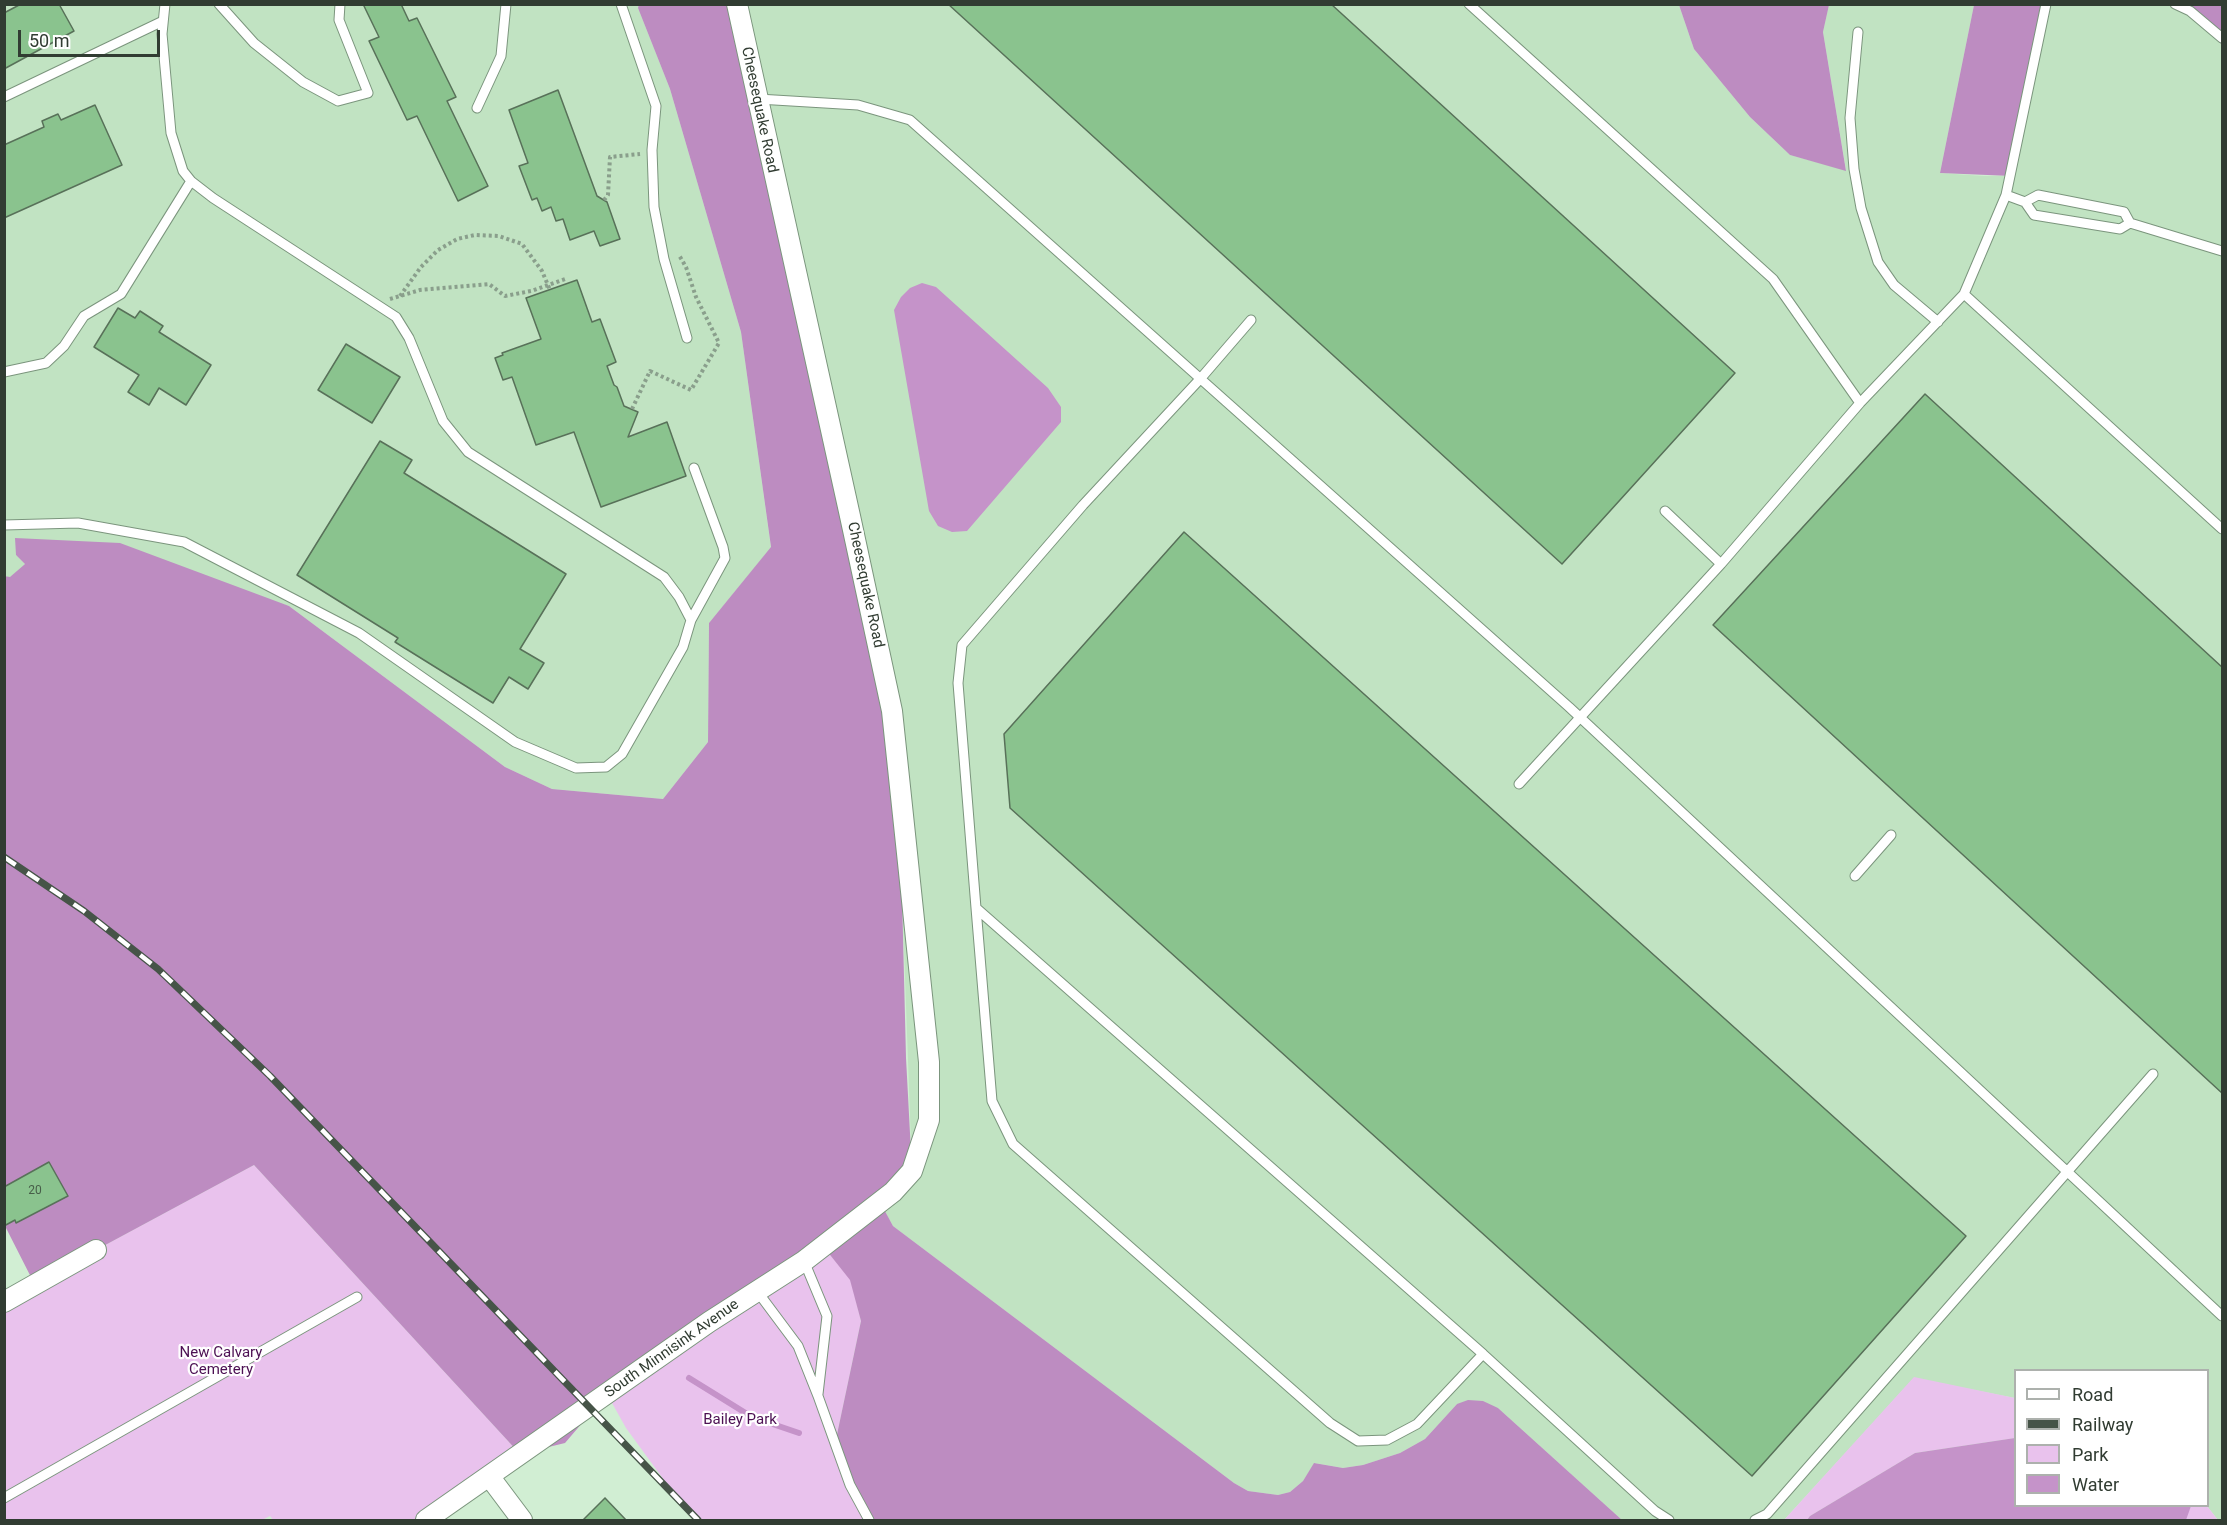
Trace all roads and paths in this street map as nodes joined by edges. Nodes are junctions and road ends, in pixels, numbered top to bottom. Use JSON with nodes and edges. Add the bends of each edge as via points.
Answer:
{"nodes":[{"id":1,"x":165,"y":4,"type":"edge"},
{"id":2,"x":219,"y":4,"type":"edge"},
{"id":3,"x":340,"y":4,"type":"edge"},
{"id":4,"x":506,"y":4,"type":"edge"},
{"id":5,"x":621,"y":4,"type":"edge"},
{"id":6,"x":737,"y":4,"type":"edge"},
{"id":7,"x":1469,"y":4,"type":"edge"},
{"id":8,"x":2046,"y":4,"type":"edge"},
{"id":9,"x":2175,"y":4,"type":"edge"},
{"id":10,"x":163,"y":21,"type":"junction"},
{"id":11,"x":1858,"y":32,"type":"dead end"},
{"id":12,"x":2223,"y":38,"type":"edge"},
{"id":13,"x":5,"y":95,"type":"edge"},
{"id":14,"x":756,"y":99,"type":"junction"},
{"id":15,"x":477,"y":108,"type":"dead end"},
{"id":16,"x":641,"y":154,"type":"dead end"},
{"id":17,"x":191,"y":181,"type":"junction"},
{"id":18,"x":2006,"y":195,"type":"junction"},
{"id":19,"x":604,"y":200,"type":"dead end"},
{"id":20,"x":2025,"y":202,"type":"junction"},
{"id":21,"x":2130,"y":222,"type":"junction"},
{"id":22,"x":2223,"y":251,"type":"edge"},
{"id":23,"x":565,"y":279,"type":"dead end"},
{"id":24,"x":549,"y":287,"type":"junction"},
{"id":25,"x":1964,"y":294,"type":"junction"},
{"id":26,"x":399,"y":296,"type":"junction"},
{"id":27,"x":375,"y":304,"type":"junction"},
{"id":28,"x":1251,"y":320,"type":"dead end"},
{"id":29,"x":1938,"y":322,"type":"junction"},
{"id":30,"x":687,"y":338,"type":"dead end"},
{"id":31,"x":4,"y":372,"type":"edge"},
{"id":32,"x":1201,"y":378,"type":"junction"},
{"id":33,"x":1860,"y":403,"type":"junction"},
{"id":34,"x":694,"y":468,"type":"dead end"},
{"id":35,"x":1665,"y":511,"type":"dead end"},
{"id":36,"x":4,"y":525,"type":"edge"},
{"id":37,"x":2223,"y":529,"type":"edge"},
{"id":38,"x":1720,"y":564,"type":"junction"},
{"id":39,"x":691,"y":620,"type":"junction"},
{"id":40,"x":1580,"y":717,"type":"junction"},
{"id":41,"x":1519,"y":784,"type":"dead end"},
{"id":42,"x":1891,"y":835,"type":"dead end"},
{"id":43,"x":1855,"y":876,"type":"dead end"},
{"id":44,"x":976,"y":908,"type":"junction"},
{"id":45,"x":2153,"y":1074,"type":"dead end"},
{"id":46,"x":2069,"y":1170,"type":"junction"},
{"id":47,"x":912,"y":1171,"type":"joint"},
{"id":48,"x":96,"y":1250,"type":"dead end"},
{"id":49,"x":804,"y":1261,"type":"junction"},
{"id":50,"x":757,"y":1291,"type":"junction"},
{"id":51,"x":357,"y":1297,"type":"dead end"},
{"id":52,"x":4,"y":1302,"type":"edge"},
{"id":53,"x":2223,"y":1316,"type":"edge"},
{"id":54,"x":1483,"y":1354,"type":"junction"},
{"id":55,"x":818,"y":1396,"type":"junction"},
{"id":56,"x":489,"y":1476,"type":"junction"},
{"id":57,"x":4,"y":1498,"type":"edge"},
{"id":58,"x":426,"y":1521,"type":"edge"},
{"id":59,"x":522,"y":1521,"type":"edge"},
{"id":60,"x":869,"y":1521,"type":"edge"},
{"id":61,"x":1669,"y":1521,"type":"edge"},
{"id":62,"x":1755,"y":1521,"type":"edge"}],
"edges":[{"from":1,"to":10,"type":"lane"},
{"from":2,"to":3,"type":"lane","via":[[254,43],[303,82],[338,101],[368,93],[339,20]]},
{"from":4,"to":15,"type":"lane","via":[[501,56]]},
{"from":5,"to":30,"type":"lane","via":[[656,106],[652,150],[654,207],[664,259]]},
{"from":6,"to":14,"type":"street","name":"Cheesequake Road"},
{"from":7,"to":33,"type":"lane","via":[[1773,279]]},
{"from":8,"to":18,"type":"lane"},
{"from":9,"to":12,"type":"lane"},
{"from":10,"to":13,"type":"lane"},
{"from":10,"to":17,"type":"lane","via":[[171,133],[183,171]]},
{"from":11,"to":29,"type":"lane","via":[[1850,118],[1861,208],[1878,262],[1894,285]]},
{"from":14,"to":32,"type":"lane","via":[[858,105],[910,120]]},
{"from":14,"to":47,"type":"street","name":"Cheesequake Road","via":[[892,711],[929,1062],[929,1120]]},
{"from":16,"to":19,"type":"path","via":[[610,157],[608,195]]},
{"from":17,"to":27,"type":"lane"},
{"from":17,"to":31,"type":"lane","via":[[121,294],[84,316],[64,346],[46,363]]},
{"from":18,"to":20,"type":"lane"},
{"from":18,"to":25,"type":"lane"},
{"from":20,"to":21,"type":"lane","via":[[2038,195],[2124,212]]},
{"from":20,"to":21,"type":"lane","via":[[2034,215],[2120,229]]},
{"from":21,"to":22,"type":"lane"},
{"from":23,"to":24,"type":"path"},
{"from":24,"to":26,"type":"path","via":[[505,296],[489,284],[420,290]]},
{"from":24,"to":26,"type":"path","via":[[522,244],[499,236],[475,235],[457,239],[438,250]]},
{"from":25,"to":29,"type":"lane"},
{"from":25,"to":37,"type":"lane"},
{"from":26,"to":27,"type":"path"},
{"from":27,"to":39,"type":"lane","via":[[396,317],[405,331],[443,421],[468,452],[664,578]]},
{"from":28,"to":32,"type":"lane"},
{"from":29,"to":33,"type":"lane"},
{"from":32,"to":40,"type":"lane"},
{"from":32,"to":44,"type":"lane","via":[[1083,505],[962,645],[958,683]]},
{"from":33,"to":38,"type":"lane"},
{"from":34,"to":39,"type":"lane","via":[[725,558]]},
{"from":35,"to":38,"type":"lane"},
{"from":36,"to":39,"type":"lane","via":[[78,524],[184,542],[359,633],[515,742],[576,768],[606,767],[622,754],[683,647]]},
{"from":38,"to":40,"type":"lane"},
{"from":40,"to":41,"type":"lane"},
{"from":40,"to":46,"type":"lane"},
{"from":42,"to":43,"type":"lane"},
{"from":44,"to":54,"type":"lane"},
{"from":44,"to":54,"type":"lane","via":[[992,1101],[1013,1144],[1330,1423],[1358,1441],[1388,1440],[1417,1424]]},
{"from":45,"to":46,"type":"lane"},
{"from":46,"to":53,"type":"lane"},
{"from":46,"to":62,"type":"lane","via":[[1767,1514]]},
{"from":47,"to":49,"type":"street","name":"South Minnisink Avenue","via":[[893,1192]]},
{"from":48,"to":52,"type":"street"},
{"from":49,"to":50,"type":"street","name":"South Minnisink Avenue"},
{"from":49,"to":55,"type":"lane","via":[[827,1316]]},
{"from":50,"to":55,"type":"lane","via":[[798,1346]]},
{"from":50,"to":56,"type":"street","name":"South Minnisink Avenue"},
{"from":51,"to":57,"type":"lane"},
{"from":54,"to":61,"type":"lane"},
{"from":55,"to":60,"type":"lane","via":[[850,1485]]},
{"from":56,"to":58,"type":"street","name":"South Minnisink Avenue"},
{"from":56,"to":59,"type":"street"}]}
